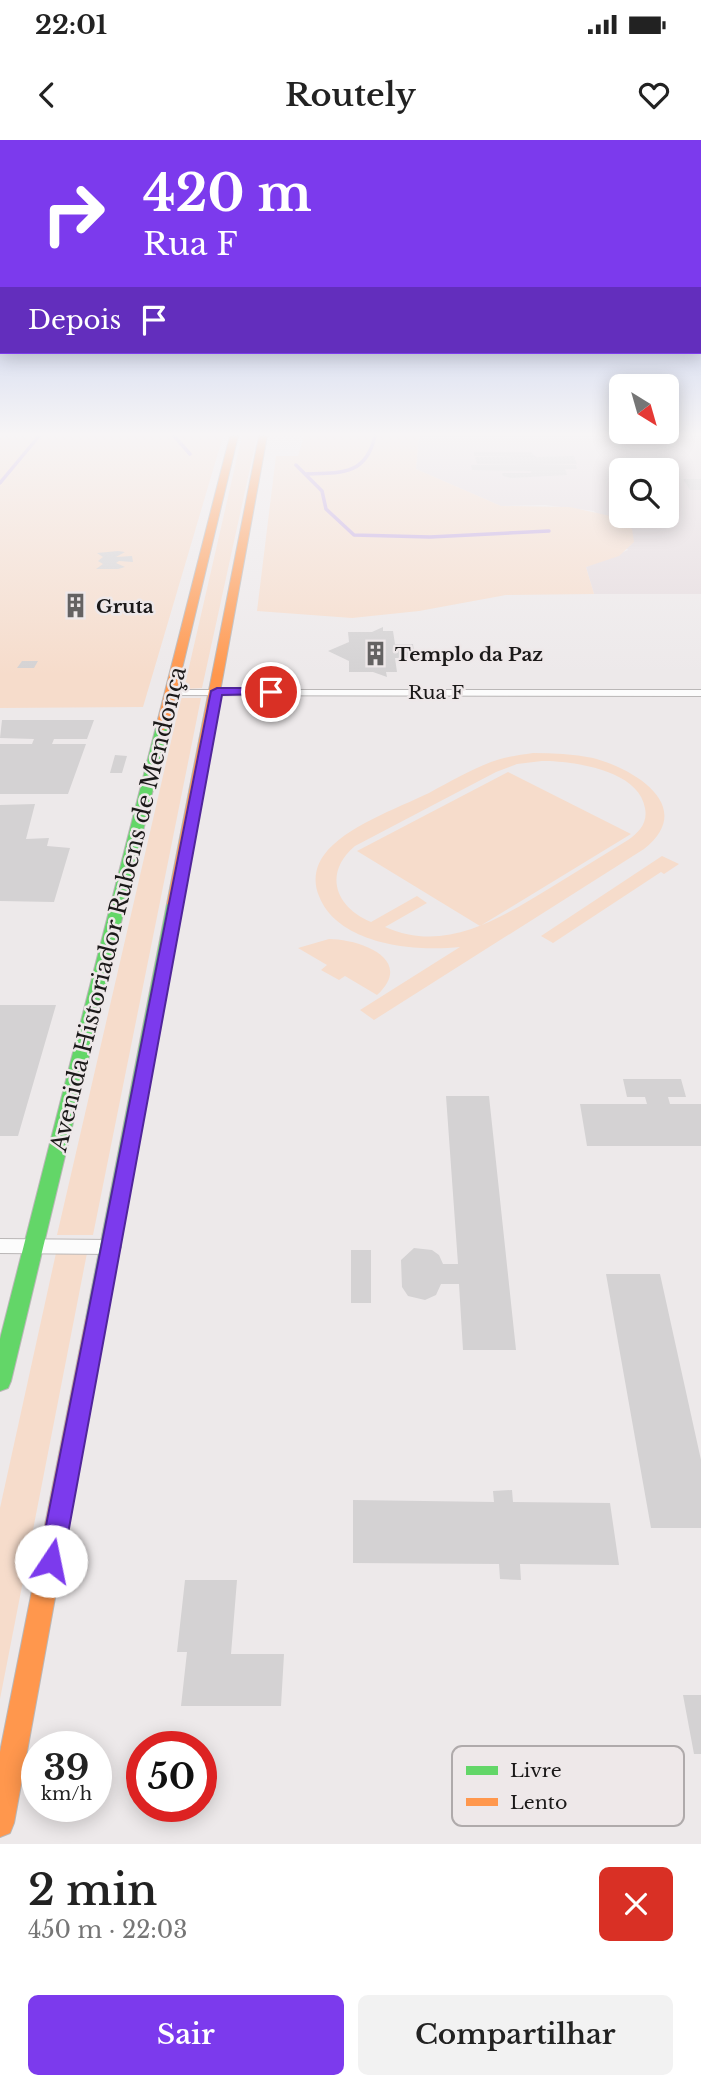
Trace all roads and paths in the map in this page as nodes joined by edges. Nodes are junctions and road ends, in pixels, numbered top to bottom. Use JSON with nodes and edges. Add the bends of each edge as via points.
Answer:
{"nodes":[{"id":1,"x":215,"y":516,"type":"edge"},
{"id":2,"x":249,"y":516,"type":"edge"},
{"id":3,"x":217,"y":691,"type":"junction"},
{"id":4,"x":172,"y":693,"type":"junction"},
{"id":5,"x":701,"y":693,"type":"edge"},
{"id":6,"x":0,"y":1246,"type":"edge"},
{"id":7,"x":34,"y":1246,"type":"junction"},
{"id":8,"x":112,"y":1247,"type":"junction"},
{"id":9,"x":0,"y":1381,"type":"edge"},
{"id":10,"x":0,"y":1823,"type":"edge"}],
"edges":[{"from":1,"to":4,"type":"main road","name":"Avenida Historiador Rubens de Mendonça"},
{"from":2,"to":3,"type":"main road","name":"Avenida Historiador Rubens de Mendonça"},
{"from":3,"to":4,"type":"street","name":"Rua F"},
{"from":3,"to":5,"type":"street","name":"Rua F"},
{"from":3,"to":8,"type":"main road","name":"Avenida Historiador Rubens de Mendonça"},
{"from":4,"to":7,"type":"main road","name":"Avenida Historiador Rubens de Mendonça"},
{"from":6,"to":7,"type":"street"},
{"from":7,"to":8,"type":"street"},
{"from":7,"to":9,"type":"main road","name":"Avenida Historiador Rubens de Mendonça"},
{"from":8,"to":10,"type":"main road","name":"Avenida Historiador Rubens de Mendonça"}]}
